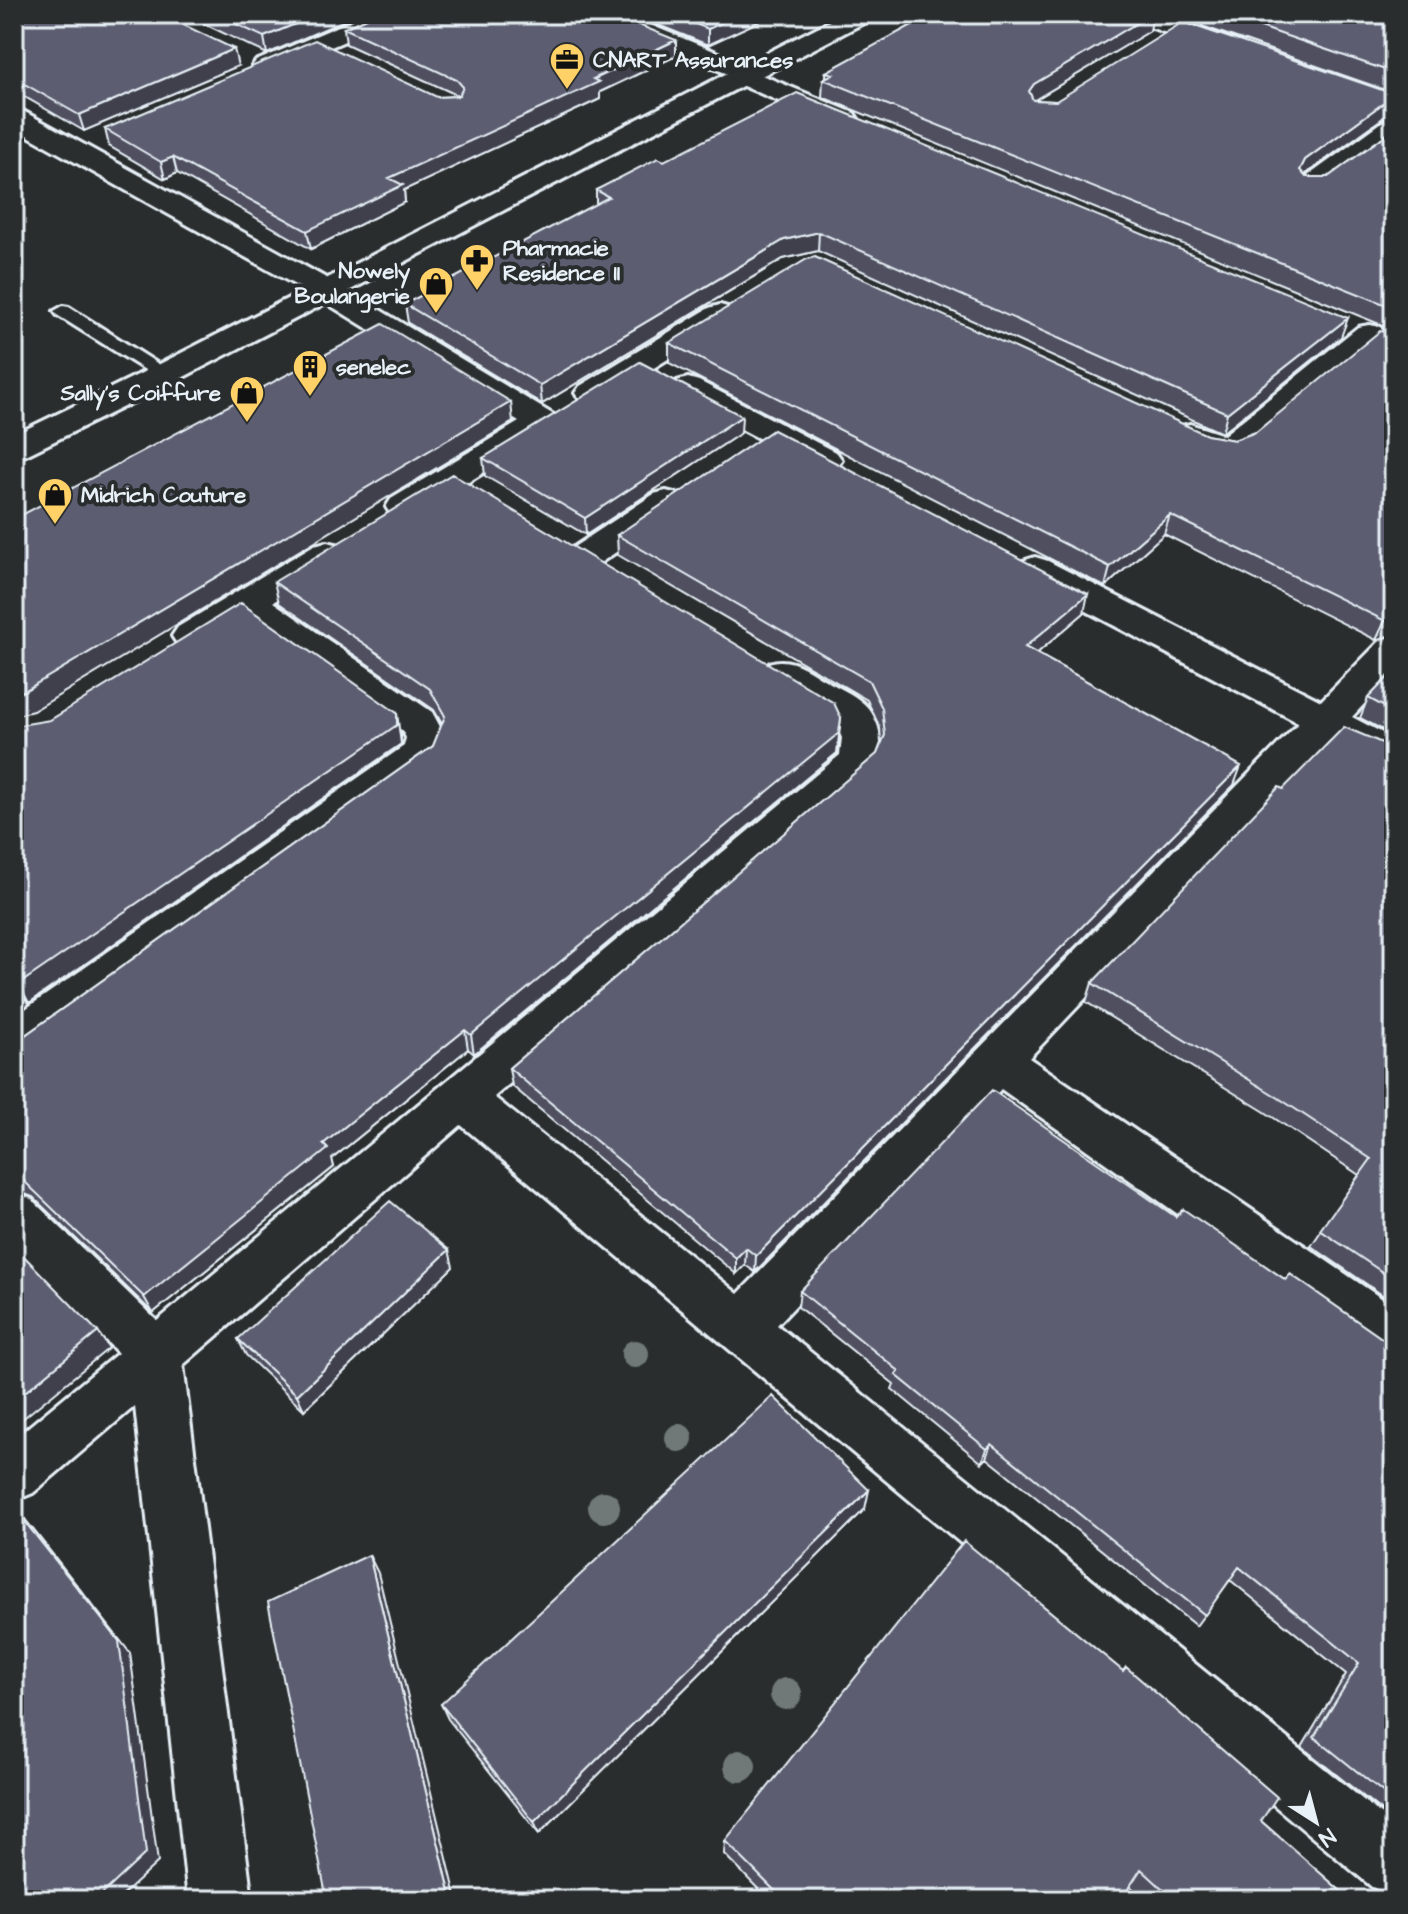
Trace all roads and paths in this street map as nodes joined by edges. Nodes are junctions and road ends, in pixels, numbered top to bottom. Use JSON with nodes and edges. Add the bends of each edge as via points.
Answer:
{"nodes":[{"id":1,"x":388,"y":14,"type":"edge"},
{"id":2,"x":602,"y":14,"type":"edge"},
{"id":3,"x":862,"y":14,"type":"edge"},
{"id":4,"x":1135,"y":14,"type":"edge"},
{"id":5,"x":1201,"y":14,"type":"edge"},
{"id":6,"x":1177,"y":29,"type":"junction"},
{"id":7,"x":318,"y":44,"type":"junction"},
{"id":8,"x":1150,"y":45,"type":"edge"},
{"id":9,"x":1248,"y":53,"type":"edge"},
{"id":10,"x":344,"y":56,"type":"edge"},
{"id":11,"x":238,"y":66,"type":"dead end"},
{"id":12,"x":744,"y":75,"type":"junction"},
{"id":13,"x":14,"y":117,"type":"edge"},
{"id":14,"x":1394,"y":126,"type":"edge"},
{"id":15,"x":872,"y":130,"type":"edge"},
{"id":16,"x":100,"y":137,"type":"dead end"},
{"id":17,"x":72,"y":149,"type":"junction"},
{"id":18,"x":1311,"y":187,"type":"edge"},
{"id":19,"x":326,"y":290,"type":"junction"},
{"id":20,"x":743,"y":300,"type":"edge"},
{"id":21,"x":63,"y":311,"type":"dead end"},
{"id":22,"x":1368,"y":333,"type":"edge"},
{"id":23,"x":639,"y":363,"type":"junction"},
{"id":24,"x":165,"y":374,"type":"junction"},
{"id":25,"x":1158,"y":419,"type":"edge"},
{"id":26,"x":542,"y":422,"type":"junction"},
{"id":27,"x":14,"y":448,"type":"edge"},
{"id":28,"x":854,"y":475,"type":"edge"},
{"id":29,"x":692,"y":484,"type":"edge"},
{"id":30,"x":1007,"y":554,"type":"edge"},
{"id":31,"x":587,"y":555,"type":"edge"},
{"id":32,"x":248,"y":602,"type":"junction"},
{"id":33,"x":1394,"y":649,"type":"edge"},
{"id":34,"x":158,"y":656,"type":"edge"},
{"id":35,"x":759,"y":658,"type":"edge"},
{"id":36,"x":1325,"y":720,"type":"junction"},
{"id":37,"x":1394,"y":756,"type":"edge"},
{"id":38,"x":14,"y":1041,"type":"edge"},
{"id":39,"x":997,"y":1061,"type":"junction"},
{"id":40,"x":461,"y":1097,"type":"junction"},
{"id":41,"x":14,"y":1214,"type":"edge"},
{"id":42,"x":740,"y":1328,"type":"junction"},
{"id":43,"x":1394,"y":1337,"type":"edge"},
{"id":44,"x":155,"y":1354,"type":"junction"},
{"id":45,"x":14,"y":1474,"type":"edge"},
{"id":46,"x":1394,"y":1865,"type":"edge"},
{"id":47,"x":208,"y":1890,"type":"edge"}],
"edges":[{"from":1,"to":7,"type":"street"},
{"from":2,"to":12,"type":"street"},
{"from":3,"to":12,"type":"street"},
{"from":4,"to":6,"type":"street"},
{"from":5,"to":6,"type":"street"},
{"from":6,"to":8,"type":"street"},
{"from":6,"to":9,"type":"street"},
{"from":7,"to":10,"type":"street"},
{"from":7,"to":11,"type":"street","via":[[266,66]]},
{"from":12,"to":15,"type":"street"},
{"from":12,"to":19,"type":"street"},
{"from":13,"to":17,"type":"street"},
{"from":14,"to":18,"type":"street"},
{"from":16,"to":17,"type":"street"},
{"from":17,"to":19,"type":"street"},
{"from":19,"to":24,"type":"street"},
{"from":19,"to":26,"type":"street"},
{"from":20,"to":23,"type":"street"},
{"from":21,"to":24,"type":"lane"},
{"from":22,"to":25,"type":"street","via":[[1227,447]]},
{"from":23,"to":26,"type":"street"},
{"from":23,"to":28,"type":"street","via":[[758,440]]},
{"from":24,"to":27,"type":"street"},
{"from":26,"to":32,"type":"street","via":[[468,484],[364,531]]},
{"from":29,"to":31,"type":"street"},
{"from":30,"to":36,"type":"street"},
{"from":32,"to":34,"type":"street"},
{"from":32,"to":38,"type":"street","via":[[418,722],[426,738],[421,754]]},
{"from":33,"to":36,"type":"street"},
{"from":35,"to":40,"type":"street","via":[[851,713],[862,738],[859,761]]},
{"from":36,"to":37,"type":"street"},
{"from":36,"to":39,"type":"street"},
{"from":39,"to":42,"type":"street"},
{"from":39,"to":43,"type":"street"},
{"from":40,"to":42,"type":"street"},
{"from":40,"to":44,"type":"street"},
{"from":41,"to":44,"type":"street"},
{"from":42,"to":46,"type":"street"},
{"from":44,"to":45,"type":"street"},
{"from":44,"to":47,"type":"street"}]}
